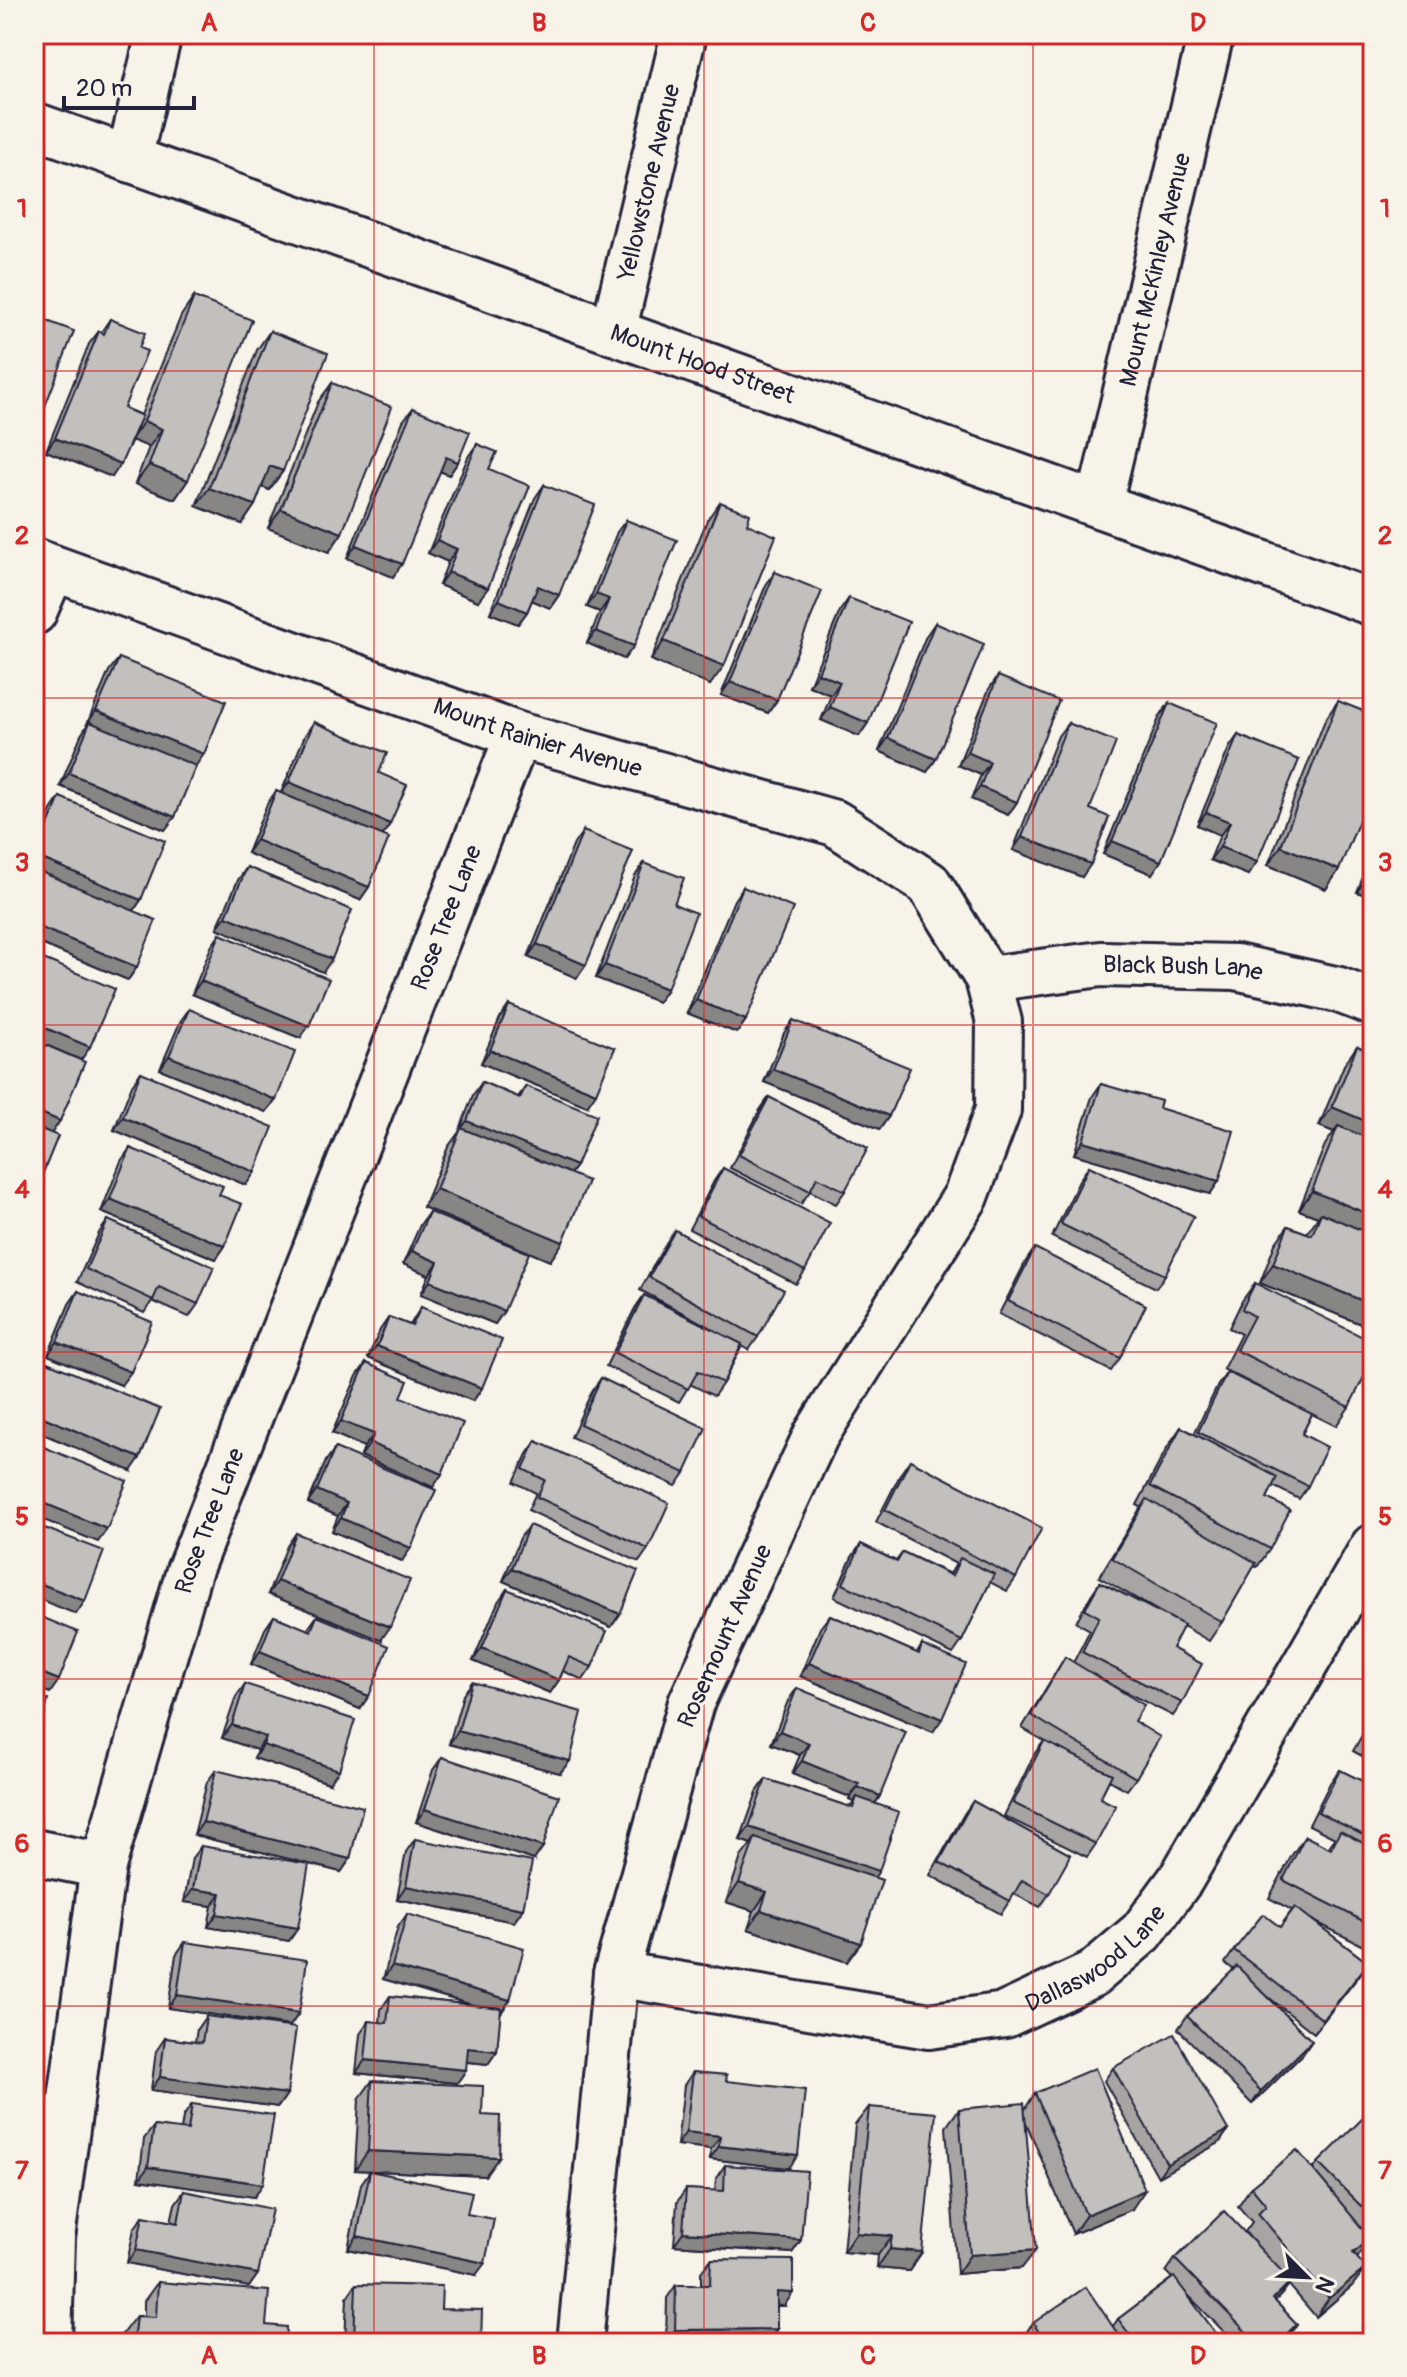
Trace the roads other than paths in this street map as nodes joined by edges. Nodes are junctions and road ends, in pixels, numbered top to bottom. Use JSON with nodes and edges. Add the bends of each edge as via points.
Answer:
{"nodes":[{"id":1,"x":159,"y":34,"type":"edge"},
{"id":2,"x":684,"y":34,"type":"edge"},
{"id":3,"x":1211,"y":34,"type":"edge"},
{"id":4,"x":34,"y":125,"type":"edge"},
{"id":5,"x":129,"y":159,"type":"junction"},
{"id":6,"x":613,"y":332,"type":"junction"},
{"id":7,"x":1099,"y":505,"type":"junction"},
{"id":8,"x":43,"y":564,"type":"edge"},
{"id":9,"x":1373,"y":603,"type":"edge"},
{"id":10,"x":34,"y":612,"type":"edge"},
{"id":11,"x":518,"y":735,"type":"junction"},
{"id":12,"x":988,"y":979,"type":"junction"},
{"id":13,"x":1373,"y":1003,"type":"edge"},
{"id":14,"x":1373,"y":1547,"type":"edge"},
{"id":15,"x":34,"y":1852,"type":"edge"},
{"id":16,"x":103,"y":1866,"type":"junction"},
{"id":17,"x":616,"y":1974,"type":"junction"},
{"id":18,"x":49,"y":2343,"type":"edge"},
{"id":19,"x":580,"y":2343,"type":"edge"}],
"edges":[{"from":1,"to":5,"type":"street"},
{"from":2,"to":6,"type":"street","name":"Yellowstone Avenue"},
{"from":3,"to":7,"type":"street","name":"Mount McKinley Avenue"},
{"from":4,"to":5,"type":"street","name":"Mount Hood Street"},
{"from":5,"to":6,"type":"street","name":"Mount Hood Street"},
{"from":6,"to":7,"type":"street","name":"Mount Hood Street"},
{"from":7,"to":9,"type":"street","name":"Mount Hood Street"},
{"from":8,"to":10,"type":"street"},
{"from":8,"to":11,"type":"street","name":"Mount Rainier Avenue"},
{"from":11,"to":12,"type":"street","name":"Mount Rainier Avenue","via":[[835,823],[929,884]]},
{"from":11,"to":16,"type":"street","name":"Rose Tree Lane","via":[[189,1571]]},
{"from":12,"to":13,"type":"street","name":"Black Bush Lane","via":[[1101,964],[1236,967]]},
{"from":12,"to":17,"type":"street","name":"Rosemount Avenue","via":[[999,1022],[998,1110],[966,1196],[816,1435],[691,1703]]},
{"from":14,"to":17,"type":"street","name":"Dallaswood Lane","via":[[1181,1879],[1142,1932],[1093,1974],[1005,2015],[929,2026]]},
{"from":15,"to":16,"type":"street"},
{"from":16,"to":18,"type":"street","name":"Rose Tree Lane","via":[[52,2238]]},
{"from":17,"to":19,"type":"street","name":"Rosemount Avenue"}]}
